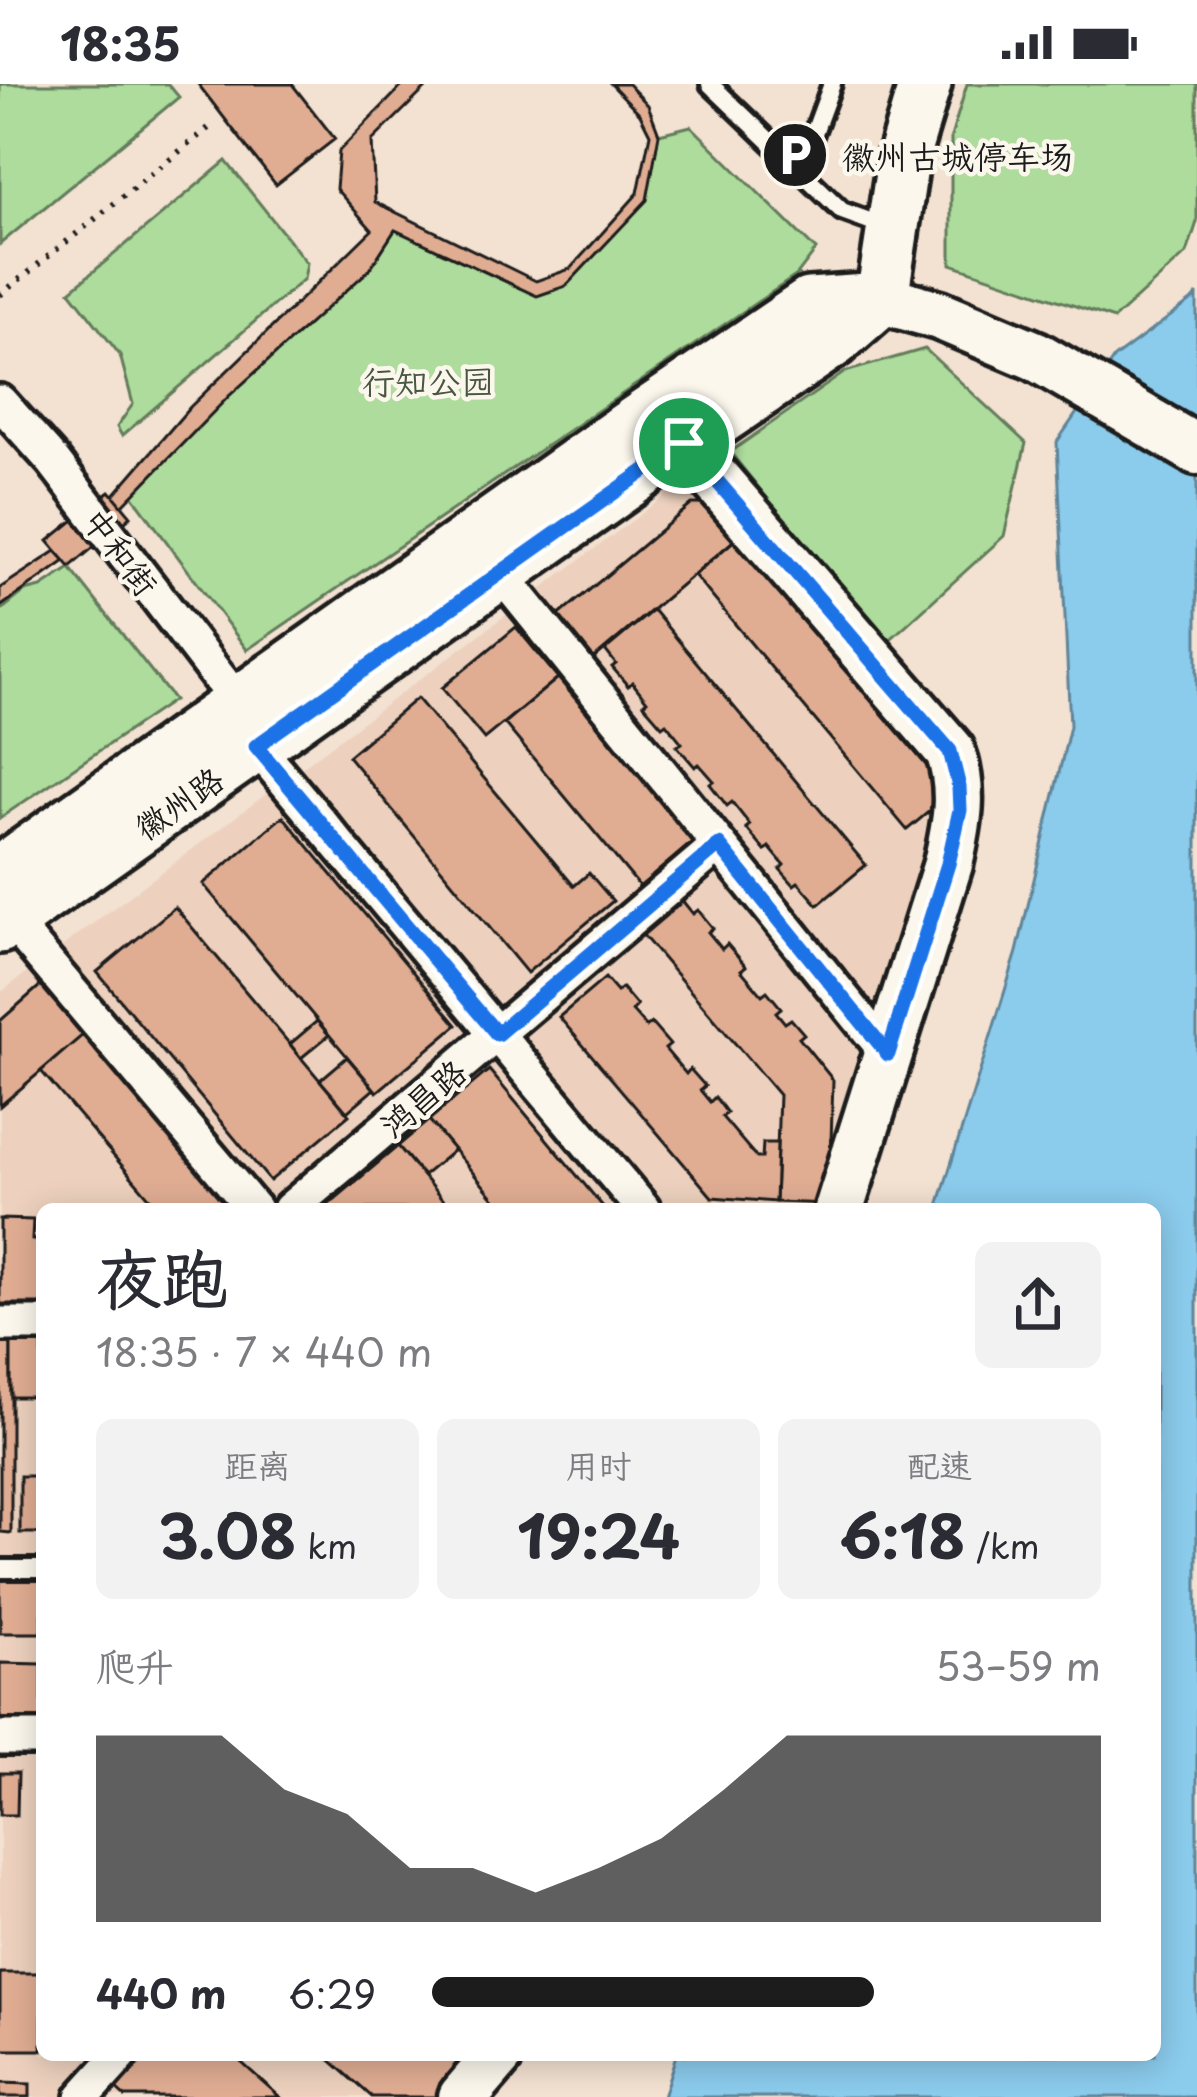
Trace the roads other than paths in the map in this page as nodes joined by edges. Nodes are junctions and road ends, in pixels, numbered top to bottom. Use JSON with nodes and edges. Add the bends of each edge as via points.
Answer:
{"nodes":[{"id":1,"x":710,"y":84,"type":"edge"},
{"id":2,"x":832,"y":84,"type":"edge"},
{"id":3,"x":925,"y":84,"type":"edge"},
{"id":4,"x":800,"y":171,"type":"junction"},
{"id":5,"x":892,"y":229,"type":"junction"},
{"id":6,"x":881,"y":299,"type":"junction"},
{"id":7,"x":0,"y":401,"type":"edge"},
{"id":8,"x":684,"y":443,"type":"junction"},
{"id":9,"x":1197,"y":450,"type":"edge"},
{"id":10,"x":500,"y":573,"type":"junction"},
{"id":11,"x":248,"y":725,"type":"junction"},
{"id":12,"x":719,"y":845,"type":"junction"},
{"id":13,"x":4,"y":906,"type":"edge"},
{"id":14,"x":497,"y":1034,"type":"junction"},
{"id":15,"x":888,"y":1054,"type":"junction"},
{"id":16,"x":249,"y":1203,"type":"edge"},
{"id":17,"x":297,"y":1203,"type":"edge"},
{"id":18,"x":638,"y":1203,"type":"edge"},
{"id":19,"x":841,"y":1203,"type":"edge"},
{"id":20,"x":0,"y":1324,"type":"edge"},
{"id":21,"x":36,"y":1324,"type":"edge"},
{"id":22,"x":0,"y":1569,"type":"edge"},
{"id":23,"x":36,"y":1569,"type":"edge"},
{"id":24,"x":0,"y":1738,"type":"edge"},
{"id":25,"x":36,"y":1738,"type":"edge"},
{"id":26,"x":115,"y":2061,"type":"edge"},
{"id":27,"x":494,"y":2061,"type":"edge"},
{"id":28,"x":82,"y":2097,"type":"edge"},
{"id":29,"x":463,"y":2097,"type":"edge"}],
"edges":[{"from":1,"to":4,"type":"lane"},
{"from":2,"to":4,"type":"lane"},
{"from":3,"to":5,"type":"main road"},
{"from":4,"to":5,"type":"lane","via":[[842,211]]},
{"from":5,"to":6,"type":"main road"},
{"from":6,"to":8,"type":"main road","name":"徽州路","via":[[834,341]]},
{"from":6,"to":9,"type":"street","via":[[1036,356]]},
{"from":6,"to":11,"type":"main road","name":"徽州路","via":[[809,304],[628,427]]},
{"from":7,"to":11,"type":"street","name":"中和街"},
{"from":8,"to":10,"type":"main road","name":"徽州路"},
{"from":8,"to":15,"type":"street","via":[[950,751],[956,768],[960,810],[948,864]]},
{"from":10,"to":11,"type":"main road","name":"徽州路"},
{"from":10,"to":12,"type":"street"},
{"from":11,"to":13,"type":"main road","name":"徽州路"},
{"from":11,"to":14,"type":"street","name":"中和街"},
{"from":12,"to":14,"type":"street","name":"鸿昌路"},
{"from":12,"to":15,"type":"street"},
{"from":13,"to":16,"type":"street"},
{"from":14,"to":17,"type":"street","name":"鸿昌路"},
{"from":14,"to":18,"type":"street","name":"中和街"},
{"from":15,"to":19,"type":"street"},
{"from":20,"to":21,"type":"street"},
{"from":22,"to":23,"type":"lane"},
{"from":24,"to":25,"type":"street"},
{"from":26,"to":28,"type":"street"},
{"from":27,"to":29,"type":"street"}]}
